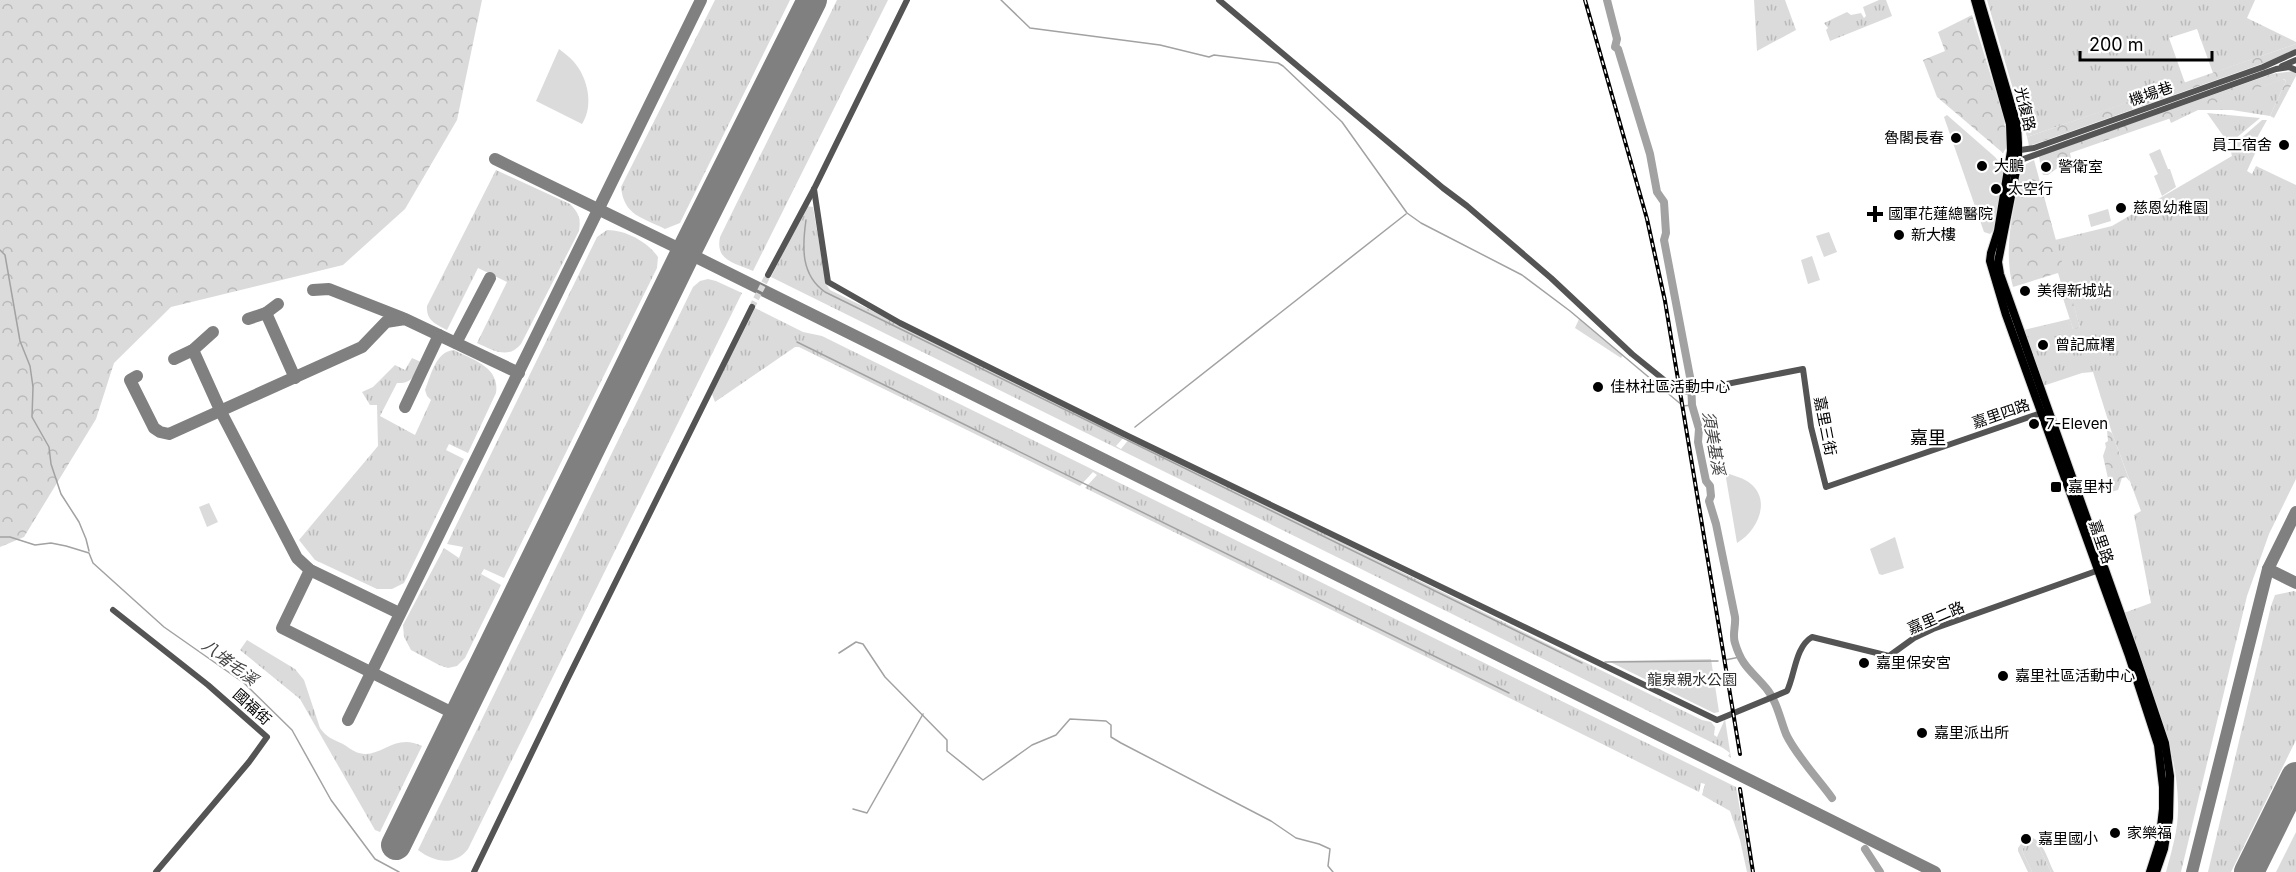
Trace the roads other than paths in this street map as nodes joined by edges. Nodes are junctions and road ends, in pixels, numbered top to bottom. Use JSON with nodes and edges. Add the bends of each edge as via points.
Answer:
{"nodes":[{"id":1,"x":907,"y":0,"type":"edge"},
{"id":2,"x":1219,"y":0,"type":"edge"},
{"id":3,"x":1974,"y":0,"type":"edge"},
{"id":4,"x":1980,"y":0,"type":"edge"},
{"id":5,"x":2296,"y":52,"type":"edge"},
{"id":6,"x":2296,"y":60,"type":"edge"},
{"id":7,"x":2276,"y":69,"type":"junction"},
{"id":8,"x":2296,"y":70,"type":"edge"},
{"id":9,"x":2057,"y":144,"type":"junction"},
{"id":10,"x":2015,"y":151,"type":"junction"},
{"id":11,"x":2018,"y":161,"type":"junction"},
{"id":12,"x":2009,"y":165,"type":"junction"},
{"id":13,"x":814,"y":189,"type":"junction"},
{"id":14,"x":1991,"y":253,"type":"joint"},
{"id":15,"x":1998,"y":262,"type":"joint"},
{"id":16,"x":768,"y":275,"type":"tunnel mouth"},
{"id":17,"x":752,"y":307,"type":"tunnel mouth"},
{"id":18,"x":2044,"y":412,"type":"junction"},
{"id":19,"x":1826,"y":487,"type":"joint"},
{"id":20,"x":2100,"y":570,"type":"junction"},
{"id":21,"x":113,"y":610,"type":"dead end"},
{"id":22,"x":156,"y":872,"type":"edge"},
{"id":23,"x":474,"y":872,"type":"edge"},
{"id":24,"x":2150,"y":872,"type":"edge"},
{"id":25,"x":2156,"y":872,"type":"edge"}],
"edges":[{"from":1,"to":13,"type":"street"},
{"from":2,"to":19,"type":"street","name":"嘉里三街","via":[[1467,206],[1677,390],[1686,392],[1803,369],[1813,437]]},
{"from":3,"to":10,"type":"main road","name":"光復路"},
{"from":4,"to":10,"type":"main road","name":"光復路","via":[[2017,125]]},
{"from":5,"to":9,"type":"street","name":"機場巷"},
{"from":6,"to":7,"type":"street","name":"機場巷"},
{"from":7,"to":8,"type":"street","name":"機場巷"},
{"from":7,"to":9,"type":"street","name":"機場巷"},
{"from":9,"to":10,"type":"street","name":"機場巷"},
{"from":9,"to":11,"type":"street","name":"機場巷"},
{"from":10,"to":11,"type":"main road","name":"光復路"},
{"from":10,"to":12,"type":"main road","name":"光復路"},
{"from":11,"to":12,"type":"street","name":"機場巷"},
{"from":11,"to":15,"type":"main road","name":"光復路"},
{"from":12,"to":14,"type":"main road","name":"光復路"},
{"from":13,"to":16,"type":"street"},
{"from":13,"to":20,"type":"street","name":"嘉里二路","via":[[828,282],[1128,436],[1717,720],[1786,692],[1801,647],[1812,637],[1889,656],[1933,629]]},
{"from":14,"to":18,"type":"main road","name":"嘉里路","via":[[1994,278]]},
{"from":15,"to":18,"type":"main road","name":"嘉里路"},
{"from":17,"to":23,"type":"street"},
{"from":18,"to":19,"type":"street","name":"嘉里四路"},
{"from":18,"to":20,"type":"main road","name":"嘉里路"},
{"from":20,"to":24,"type":"main road","name":"嘉里路","via":[[2158,745],[2163,809]]},
{"from":20,"to":25,"type":"main road","name":"嘉里路","via":[[2138,663],[2164,743],[2170,794],[2168,830]]},
{"from":21,"to":22,"type":"street","name":"國福街","via":[[267,737]]}]}
